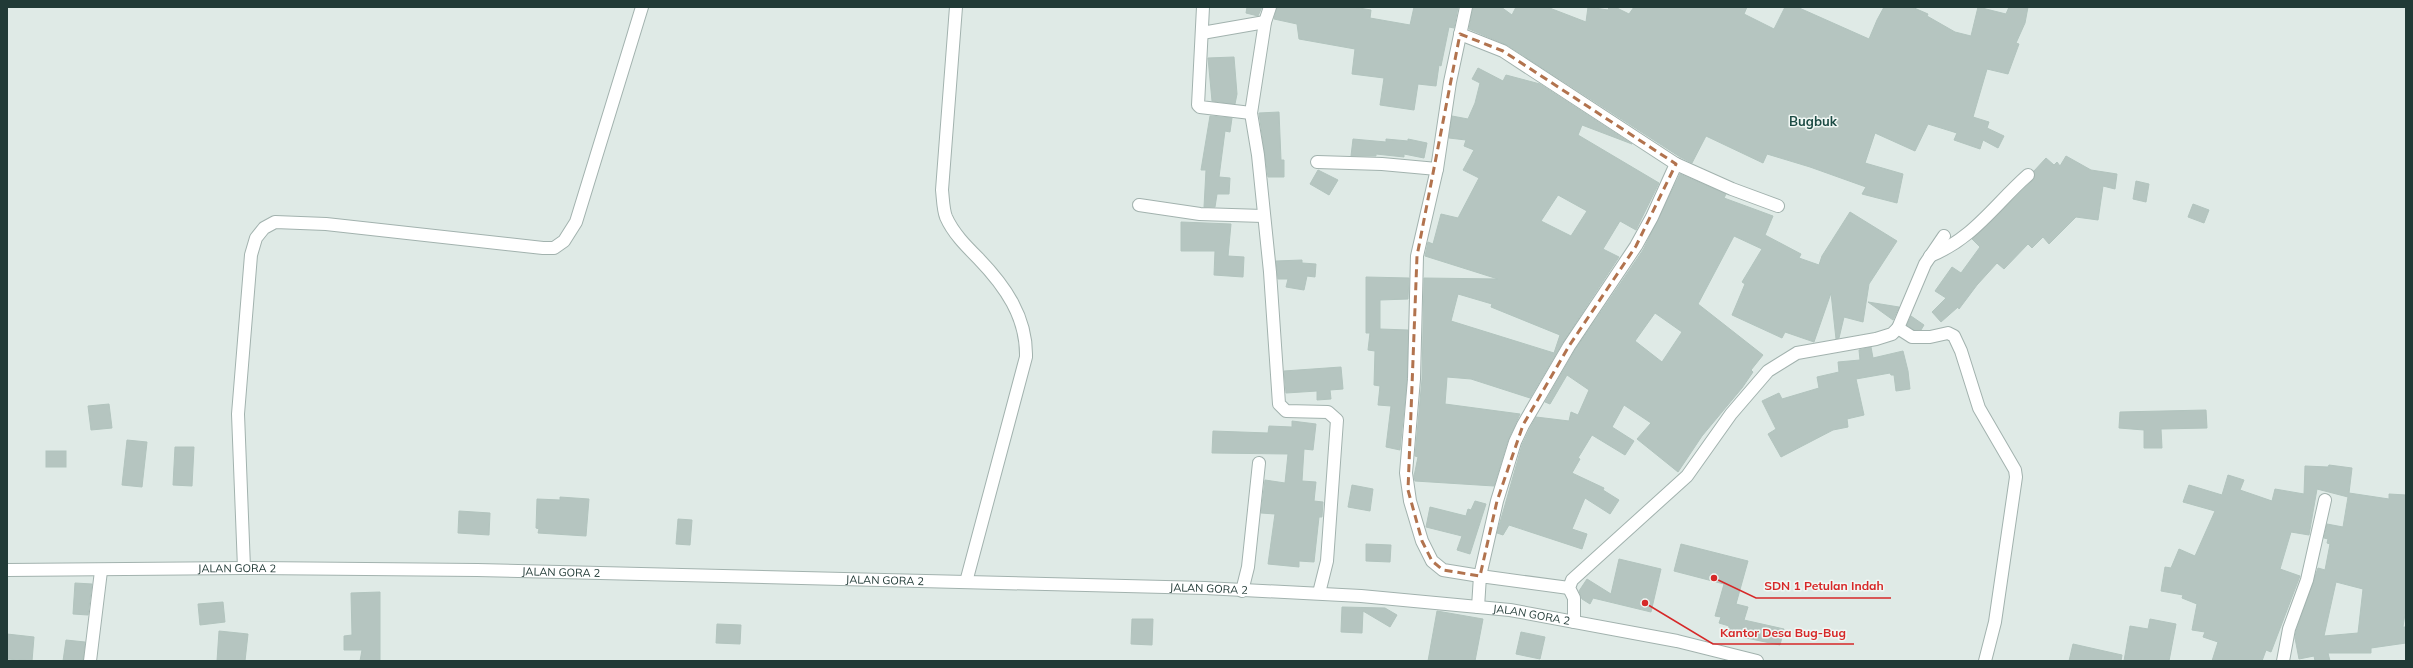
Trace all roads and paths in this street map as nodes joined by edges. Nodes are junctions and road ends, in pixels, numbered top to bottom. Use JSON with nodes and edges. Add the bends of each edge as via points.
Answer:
{"nodes":[{"id":1,"x":642,"y":7,"type":"edge"},
{"id":2,"x":956,"y":7,"type":"edge"},
{"id":3,"x":1203,"y":7,"type":"edge"},
{"id":4,"x":1270,"y":7,"type":"edge"},
{"id":5,"x":1466,"y":7,"type":"edge"},
{"id":6,"x":1265,"y":22,"type":"junction"},
{"id":7,"x":1202,"y":33,"type":"junction"},
{"id":8,"x":1460,"y":34,"type":"junction"},
{"id":9,"x":1251,"y":113,"type":"junction"},
{"id":10,"x":1317,"y":162,"type":"dead end"},
{"id":11,"x":1676,"y":164,"type":"junction"},
{"id":12,"x":1437,"y":169,"type":"junction"},
{"id":13,"x":2028,"y":175,"type":"dead end"},
{"id":14,"x":1139,"y":205,"type":"dead end"},
{"id":15,"x":1778,"y":206,"type":"dead end"},
{"id":16,"x":1263,"y":216,"type":"junction"},
{"id":17,"x":1944,"y":236,"type":"dead end"},
{"id":18,"x":1930,"y":256,"type":"junction"},
{"id":19,"x":1898,"y":328,"type":"junction"},
{"id":20,"x":1260,"y":463,"type":"dead end"},
{"id":21,"x":2325,"y":500,"type":"dead end"},
{"id":22,"x":244,"y":568,"type":"junction"},
{"id":23,"x":7,"y":570,"type":"edge"},
{"id":24,"x":100,"y":571,"type":"junction"},
{"id":25,"x":1480,"y":576,"type":"junction"},
{"id":26,"x":966,"y":582,"type":"junction"},
{"id":27,"x":1569,"y":588,"type":"junction"},
{"id":28,"x":1242,"y":591,"type":"junction"},
{"id":29,"x":1319,"y":594,"type":"junction"},
{"id":30,"x":1478,"y":607,"type":"junction"},
{"id":31,"x":1574,"y":622,"type":"junction"},
{"id":32,"x":90,"y":661,"type":"edge"},
{"id":33,"x":1757,"y":661,"type":"edge"},
{"id":34,"x":1984,"y":661,"type":"edge"},
{"id":35,"x":2282,"y":661,"type":"edge"}],
"edges":[{"from":1,"to":22,"type":"street","via":[[576,222],[564,241],[554,248],[326,224],[275,222],[264,228],[256,238],[251,255],[238,414]]},
{"from":2,"to":26,"type":"street","via":[[942,190],[945,216],[954,232],[996,277],[1011,298],[1026,339],[1026,357]]},
{"from":3,"to":7,"type":"street"},
{"from":4,"to":6,"type":"street"},
{"from":5,"to":8,"type":"street"},
{"from":6,"to":7,"type":"street"},
{"from":6,"to":9,"type":"street"},
{"from":7,"to":9,"type":"street","via":[[1199,106]]},
{"from":8,"to":11,"type":"street","via":[[1503,51]]},
{"from":8,"to":12,"type":"street"},
{"from":9,"to":16,"type":"street","via":[[1258,155]]},
{"from":10,"to":12,"type":"street"},
{"from":11,"to":15,"type":"street","via":[[1712,181]]},
{"from":11,"to":25,"type":"street","via":[[1636,246],[1569,346],[1523,425],[1515,442],[1497,501]]},
{"from":12,"to":25,"type":"street","via":[[1417,256],[1414,379],[1406,473],[1422,541],[1432,561],[1443,570]]},
{"from":13,"to":18,"type":"street","via":[[1972,232]]},
{"from":14,"to":16,"type":"street","via":[[1200,214]]},
{"from":16,"to":29,"type":"street","via":[[1275,320],[1280,407],[1286,411],[1328,412],[1337,420],[1327,561]]},
{"from":17,"to":18,"type":"street"},
{"from":18,"to":19,"type":"street","via":[[1917,280]]},
{"from":19,"to":27,"type":"street","via":[[1892,334],[1876,339],[1797,353],[1768,371],[1731,414],[1687,476],[1572,580]]},
{"from":19,"to":34,"type":"street","via":[[1912,337],[1952,333],[1961,351],[1979,408],[2011,461],[2016,477],[1995,622]]},
{"from":20,"to":28,"type":"street","via":[[1248,567]]},
{"from":21,"to":35,"type":"street","via":[[2306,580],[2289,629]]},
{"from":22,"to":24,"type":"street","name":"JALAN GORA 2"},
{"from":22,"to":26,"type":"street","name":"JALAN GORA 2","via":[[477,570]]},
{"from":23,"to":24,"type":"street","name":"JALAN GORA 2"},
{"from":24,"to":32,"type":"street"},
{"from":25,"to":27,"type":"street"},
{"from":25,"to":30,"type":"street"},
{"from":26,"to":28,"type":"street","name":"JALAN GORA 2"},
{"from":27,"to":31,"type":"street","via":[[1574,598]]},
{"from":28,"to":29,"type":"street","name":"JALAN GORA 2"},
{"from":29,"to":30,"type":"street","name":"JALAN GORA 2"},
{"from":30,"to":31,"type":"street","name":"JALAN GORA 2"},
{"from":31,"to":33,"type":"street","name":"JALAN GORA 2","via":[[1677,641]]}]}
